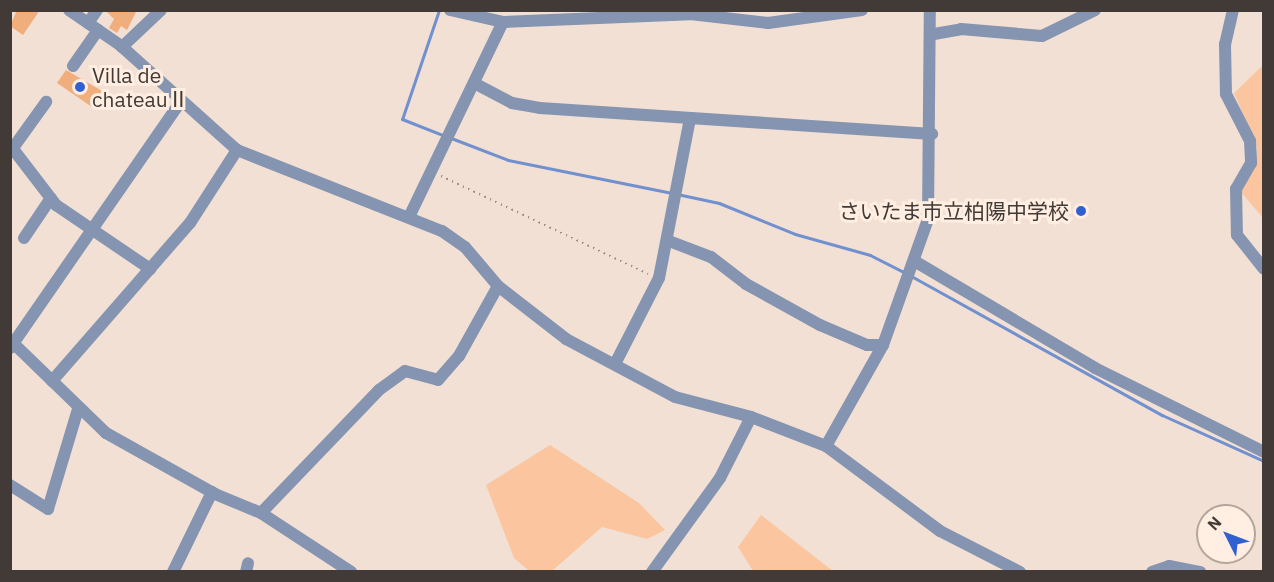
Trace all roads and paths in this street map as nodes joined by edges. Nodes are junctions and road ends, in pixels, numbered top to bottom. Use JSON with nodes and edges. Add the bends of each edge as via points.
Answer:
{"nodes":[{"id":1,"x":69,"y":10,"type":"edge"},
{"id":2,"x":97,"y":10,"type":"edge"},
{"id":3,"x":161,"y":10,"type":"edge"},
{"id":4,"x":450,"y":10,"type":"edge"},
{"id":5,"x":862,"y":10,"type":"edge"},
{"id":6,"x":930,"y":10,"type":"edge"},
{"id":7,"x":1095,"y":10,"type":"edge"},
{"id":8,"x":1233,"y":10,"type":"edge"},
{"id":9,"x":503,"y":22,"type":"junction"},
{"id":10,"x":93,"y":27,"type":"junction"},
{"id":11,"x":934,"y":33,"type":"junction"},
{"id":12,"x":122,"y":47,"type":"junction"},
{"id":13,"x":73,"y":66,"type":"dead end"},
{"id":14,"x":474,"y":83,"type":"junction"},
{"id":15,"x":181,"y":101,"type":"junction"},
{"id":16,"x":46,"y":102,"type":"dead end"},
{"id":17,"x":690,"y":118,"type":"junction"},
{"id":18,"x":932,"y":134,"type":"junction"},
{"id":19,"x":12,"y":146,"type":"edge"},
{"id":20,"x":237,"y":150,"type":"junction"},
{"id":21,"x":431,"y":171,"type":"junction"},
{"id":22,"x":51,"y":198,"type":"junction"},
{"id":23,"x":410,"y":215,"type":"junction"},
{"id":24,"x":92,"y":229,"type":"junction"},
{"id":25,"x":24,"y":238,"type":"dead end"},
{"id":26,"x":669,"y":242,"type":"junction"},
{"id":27,"x":916,"y":262,"type":"junction"},
{"id":28,"x":150,"y":268,"type":"junction"},
{"id":29,"x":1263,"y":269,"type":"edge"},
{"id":30,"x":659,"y":278,"type":"junction"},
{"id":31,"x":498,"y":286,"type":"junction"},
{"id":32,"x":12,"y":344,"type":"edge"},
{"id":33,"x":883,"y":345,"type":"junction"},
{"id":34,"x":616,"y":363,"type":"junction"},
{"id":35,"x":52,"y":381,"type":"junction"},
{"id":36,"x":78,"y":409,"type":"junction"},
{"id":37,"x":751,"y":417,"type":"junction"},
{"id":38,"x":826,"y":446,"type":"junction"},
{"id":39,"x":1263,"y":452,"type":"edge"},
{"id":40,"x":10,"y":485,"type":"edge"},
{"id":41,"x":212,"y":492,"type":"junction"},
{"id":42,"x":261,"y":513,"type":"junction"},
{"id":43,"x":173,"y":572,"type":"edge"},
{"id":44,"x":351,"y":572,"type":"edge"},
{"id":45,"x":652,"y":572,"type":"edge"},
{"id":46,"x":1020,"y":572,"type":"edge"},
{"id":47,"x":1152,"y":572,"type":"edge"},
{"id":48,"x":1200,"y":572,"type":"edge"}],
"edges":[{"from":1,"to":10,"type":"street"},
{"from":2,"to":10,"type":"street"},
{"from":3,"to":12,"type":"street"},
{"from":4,"to":9,"type":"street"},
{"from":5,"to":9,"type":"street","via":[[768,23],[690,14]]},
{"from":6,"to":11,"type":"street"},
{"from":7,"to":11,"type":"street","via":[[1042,36],[961,30]]},
{"from":8,"to":29,"type":"street","via":[[1226,44],[1226,94],[1250,141],[1251,163],[1236,189],[1237,235]]},
{"from":9,"to":14,"type":"street"},
{"from":10,"to":12,"type":"street"},
{"from":10,"to":13,"type":"street"},
{"from":11,"to":18,"type":"street"},
{"from":12,"to":15,"type":"street"},
{"from":14,"to":17,"type":"street","via":[[512,103],[540,108]]},
{"from":14,"to":21,"type":"street"},
{"from":15,"to":20,"type":"street"},
{"from":15,"to":24,"type":"street"},
{"from":16,"to":19,"type":"street"},
{"from":17,"to":18,"type":"street"},
{"from":17,"to":26,"type":"street"},
{"from":18,"to":27,"type":"street","via":[[928,219]]},
{"from":19,"to":22,"type":"street"},
{"from":20,"to":23,"type":"street"},
{"from":20,"to":28,"type":"street","via":[[190,223]]},
{"from":21,"to":23,"type":"street"},
{"from":21,"to":30,"type":"path"},
{"from":22,"to":24,"type":"street"},
{"from":22,"to":25,"type":"street"},
{"from":23,"to":31,"type":"street","via":[[465,247]]},
{"from":24,"to":28,"type":"street"},
{"from":24,"to":32,"type":"street"},
{"from":26,"to":30,"type":"street"},
{"from":26,"to":33,"type":"street","via":[[711,257],[746,284],[820,325],[867,345]]},
{"from":27,"to":33,"type":"street"},
{"from":27,"to":39,"type":"street","via":[[1095,368]]},
{"from":28,"to":35,"type":"street"},
{"from":30,"to":34,"type":"street"},
{"from":31,"to":34,"type":"street","via":[[566,339]]},
{"from":31,"to":42,"type":"street","via":[[459,356],[438,380],[405,371],[379,390]]},
{"from":32,"to":35,"type":"street"},
{"from":33,"to":38,"type":"street"},
{"from":34,"to":37,"type":"street","via":[[675,397]]},
{"from":35,"to":36,"type":"street"},
{"from":36,"to":40,"type":"street","via":[[48,509]]},
{"from":36,"to":41,"type":"street","via":[[106,433]]},
{"from":37,"to":38,"type":"street"},
{"from":37,"to":45,"type":"street","via":[[720,478]]},
{"from":38,"to":46,"type":"street","via":[[939,531]]},
{"from":41,"to":42,"type":"street"},
{"from":41,"to":43,"type":"street"},
{"from":42,"to":44,"type":"street"},
{"from":47,"to":48,"type":"street","via":[[1170,566]]}]}
